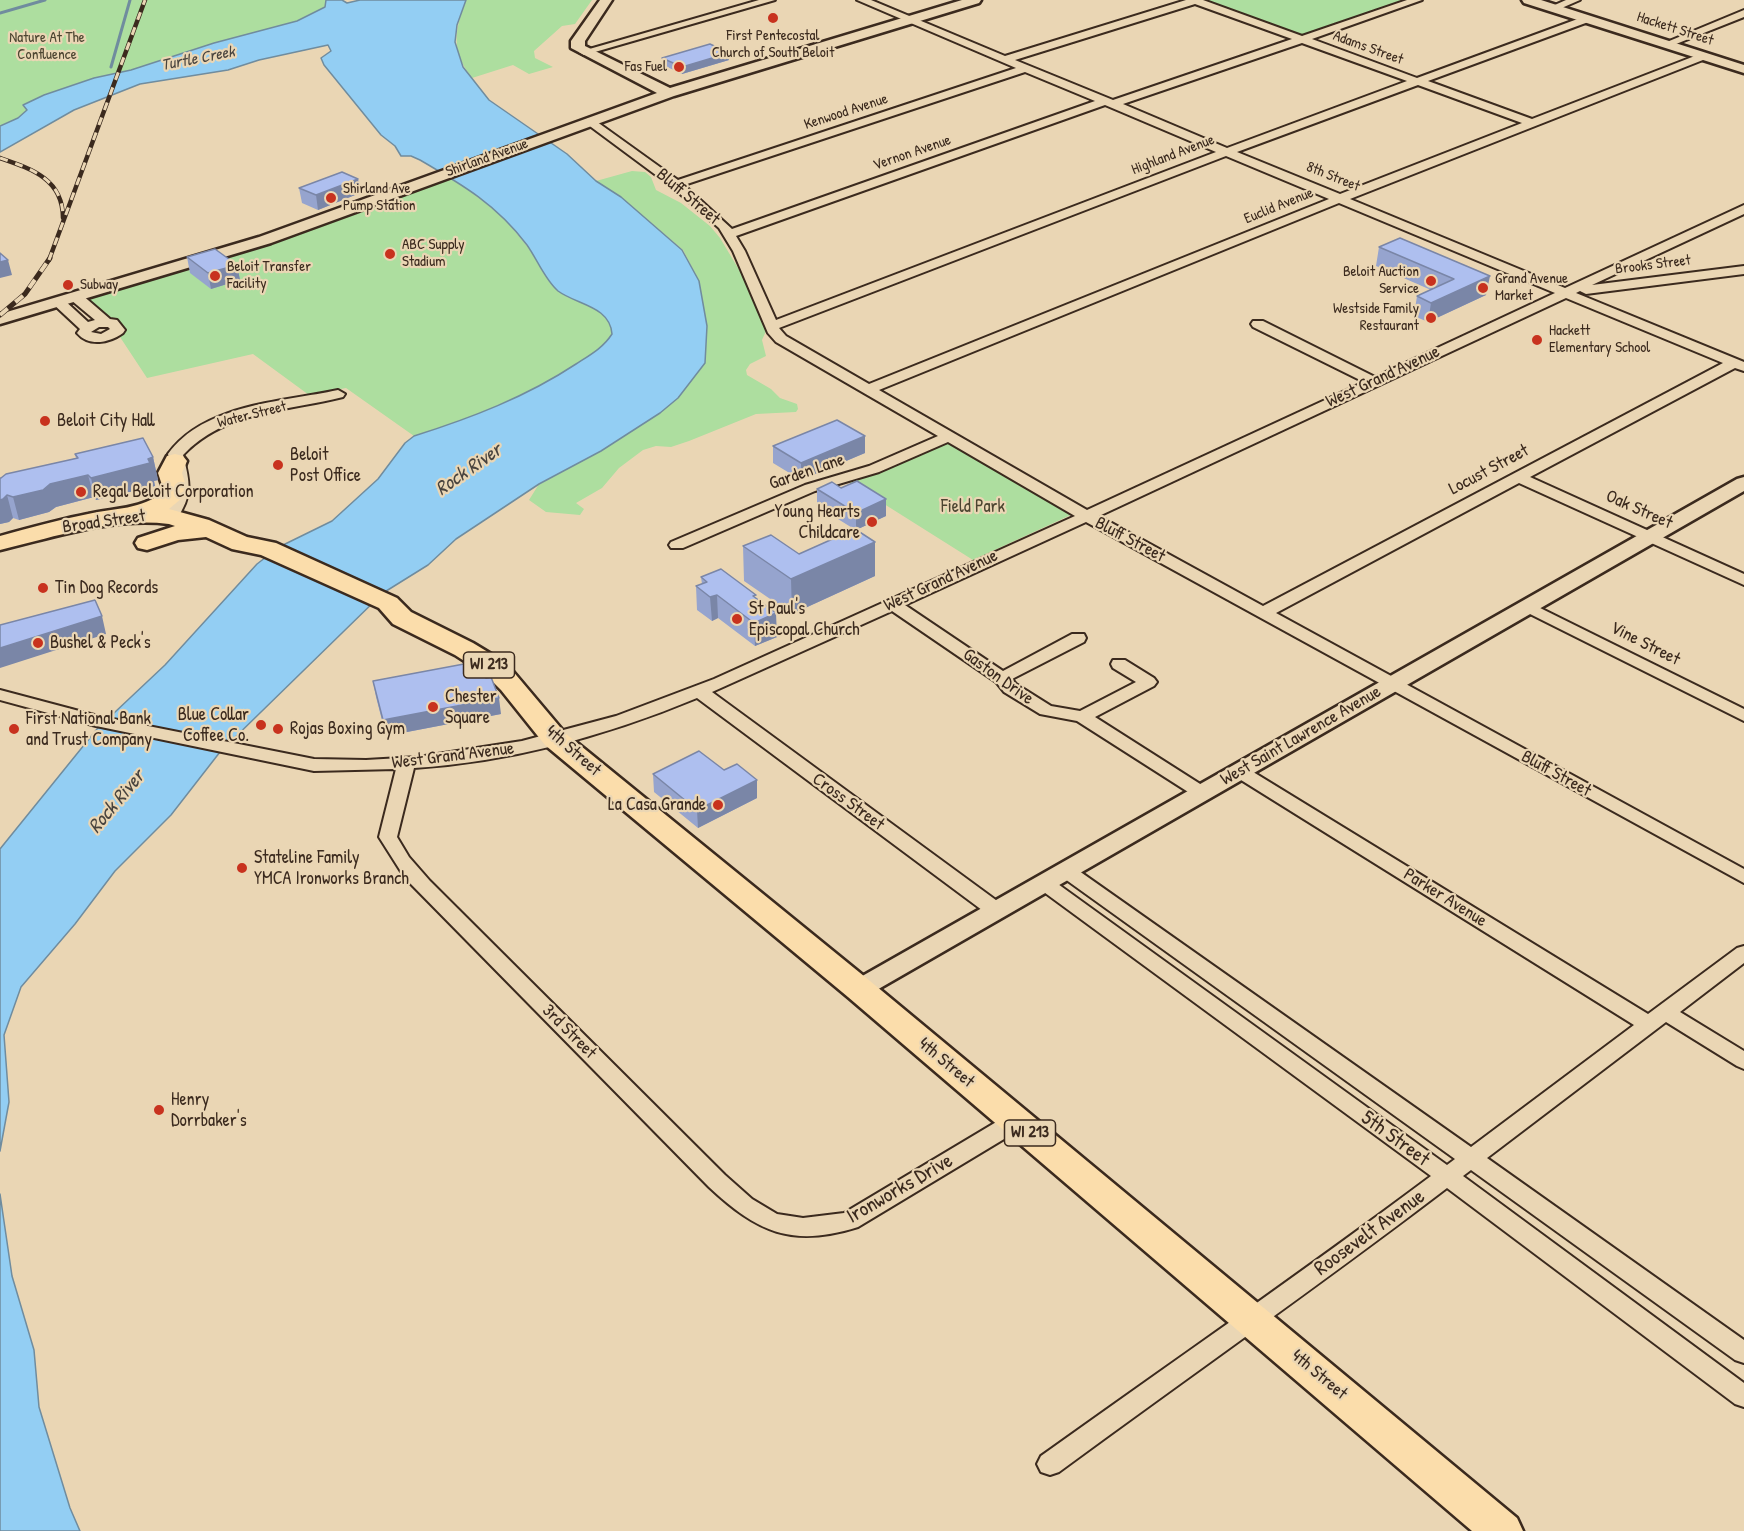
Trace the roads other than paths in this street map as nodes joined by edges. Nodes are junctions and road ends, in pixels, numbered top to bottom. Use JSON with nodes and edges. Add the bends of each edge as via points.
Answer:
{"nodes":[{"id":1,"x":606,"y":0,"type":"edge"},
{"id":2,"x":770,"y":0,"type":"edge"},
{"id":3,"x":862,"y":0,"type":"edge"},
{"id":4,"x":975,"y":0,"type":"edge"},
{"id":5,"x":1195,"y":0,"type":"edge"},
{"id":6,"x":1417,"y":0,"type":"edge"},
{"id":7,"x":1528,"y":0,"type":"edge"},
{"id":8,"x":1575,"y":0,"type":"edge"},
{"id":9,"x":1553,"y":8,"type":"junction"},
{"id":10,"x":1744,"y":13,"type":"edge"},
{"id":11,"x":1587,"y":19,"type":"junction"},
{"id":12,"x":909,"y":20,"type":"junction"},
{"id":13,"x":1302,"y":39,"type":"junction"},
{"id":14,"x":1667,"y":44,"type":"junction"},
{"id":15,"x":584,"y":51,"type":"junction"},
{"id":16,"x":1704,"y":56,"type":"junction"},
{"id":17,"x":1006,"y":59,"type":"junction"},
{"id":18,"x":1026,"y":68,"type":"junction"},
{"id":19,"x":1744,"y":69,"type":"edge"},
{"id":20,"x":1418,"y":82,"type":"junction"},
{"id":21,"x":669,"y":93,"type":"junction"},
{"id":22,"x":1109,"y":102,"type":"junction"},
{"id":23,"x":589,"y":121,"type":"junction"},
{"id":24,"x":1532,"y":123,"type":"junction"},
{"id":25,"x":1228,"y":152,"type":"junction"},
{"id":26,"x":676,"y":184,"type":"junction"},
{"id":27,"x":1341,"y":198,"type":"junction"},
{"id":28,"x":1744,"y":209,"type":"edge"},
{"id":29,"x":729,"y":234,"type":"junction"},
{"id":30,"x":1744,"y":270,"type":"edge"},
{"id":31,"x":1567,"y":293,"type":"junction"},
{"id":32,"x":76,"y":297,"type":"junction"},
{"id":33,"x":58,"y":302,"type":"junction"},
{"id":34,"x":0,"y":320,"type":"edge"},
{"id":35,"x":1258,"y":324,"type":"dead end"},
{"id":36,"x":772,"y":326,"type":"junction"},
{"id":37,"x":1739,"y":365,"type":"edge"},
{"id":38,"x":1373,"y":381,"type":"junction"},
{"id":39,"x":868,"y":389,"type":"junction"},
{"id":40,"x":338,"y":394,"type":"dead end"},
{"id":41,"x":950,"y":436,"type":"junction"},
{"id":42,"x":175,"y":457,"type":"junction"},
{"id":43,"x":1518,"y":477,"type":"junction"},
{"id":44,"x":1744,"y":483,"type":"edge"},
{"id":45,"x":130,"y":515,"type":"junction"},
{"id":46,"x":1085,"y":515,"type":"junction"},
{"id":47,"x":171,"y":517,"type":"junction"},
{"id":48,"x":217,"y":532,"type":"junction"},
{"id":49,"x":1650,"y":537,"type":"junction"},
{"id":50,"x":0,"y":543,"type":"edge"},
{"id":51,"x":147,"y":543,"type":"dead end"},
{"id":52,"x":677,"y":545,"type":"dead end"},
{"id":53,"x":1744,"y":580,"type":"edge"},
{"id":54,"x":892,"y":603,"type":"junction"},
{"id":55,"x":1528,"y":607,"type":"junction"},
{"id":56,"x":388,"y":611,"type":"joint"},
{"id":57,"x":1263,"y":613,"type":"junction"},
{"id":58,"x":1078,"y":638,"type":"dead end"},
{"id":59,"x":1119,"y":664,"type":"dead end"},
{"id":60,"x":1002,"y":678,"type":"junction"},
{"id":61,"x":1392,"y":685,"type":"junction"},
{"id":62,"x":700,"y":692,"type":"junction"},
{"id":63,"x":0,"y":695,"type":"edge"},
{"id":64,"x":1744,"y":716,"type":"edge"},
{"id":65,"x":1082,"y":717,"type":"junction"},
{"id":66,"x":555,"y":739,"type":"junction"},
{"id":67,"x":407,"y":762,"type":"junction"},
{"id":68,"x":1239,"y":771,"type":"junction"},
{"id":69,"x":1202,"y":793,"type":"junction"},
{"id":70,"x":1065,"y":870,"type":"junction"},
{"id":71,"x":1744,"y":877,"type":"edge"},
{"id":72,"x":1044,"y":883,"type":"junction"},
{"id":73,"x":997,"y":911,"type":"junction"},
{"id":74,"x":1744,"y":953,"type":"edge"},
{"id":75,"x":859,"y":989,"type":"junction"},
{"id":76,"x":1658,"y":1019,"type":"junction"},
{"id":77,"x":1744,"y":1061,"type":"edge"},
{"id":78,"x":1016,"y":1121,"type":"junction"},
{"id":79,"x":1472,"y":1158,"type":"junction"},
{"id":80,"x":1448,"y":1177,"type":"junction"},
{"id":81,"x":777,"y":1224,"type":"joint"},
{"id":82,"x":1251,"y":1318,"type":"junction"},
{"id":83,"x":1744,"y":1353,"type":"edge"},
{"id":84,"x":1744,"y":1397,"type":"edge"},
{"id":85,"x":1050,"y":1464,"type":"dead end"},
{"id":86,"x":1495,"y":1529,"type":"edge"}],
"edges":[{"from":1,"to":15,"type":"street","via":[[577,44]]},
{"from":2,"to":15,"type":"street"},
{"from":3,"to":12,"type":"street","name":"8th Street"},
{"from":4,"to":12,"type":"street","name":"Shirland Avenue"},
{"from":5,"to":13,"type":"street","name":"Adams Street"},
{"from":5,"to":17,"type":"street"},
{"from":6,"to":13,"type":"street","name":"Vernon Avenue"},
{"from":7,"to":9,"type":"street","name":"Hackett Street"},
{"from":8,"to":9,"type":"street"},
{"from":9,"to":11,"type":"street","name":"Hackett Street"},
{"from":10,"to":14,"type":"street"},
{"from":11,"to":14,"type":"street","name":"Hackett Street"},
{"from":11,"to":20,"type":"street","name":"Highland Avenue"},
{"from":12,"to":17,"type":"street","name":"8th Street"},
{"from":12,"to":21,"type":"street","name":"Shirland Avenue"},
{"from":13,"to":20,"type":"street","name":"Adams Street"},
{"from":13,"to":22,"type":"street","name":"Vernon Avenue"},
{"from":14,"to":16,"type":"street","name":"Hackett Street"},
{"from":15,"to":21,"type":"street"},
{"from":16,"to":19,"type":"street","name":"Hackett Street"},
{"from":16,"to":24,"type":"street","name":"Euclid Avenue"},
{"from":17,"to":18,"type":"street","name":"8th Street"},
{"from":18,"to":22,"type":"street","name":"8th Street"},
{"from":18,"to":26,"type":"street","name":"Kenwood Avenue"},
{"from":20,"to":24,"type":"street","name":"Adams Street"},
{"from":20,"to":25,"type":"street","name":"Highland Avenue"},
{"from":21,"to":23,"type":"street","name":"Shirland Avenue"},
{"from":22,"to":25,"type":"street","name":"8th Street"},
{"from":22,"to":29,"type":"street","name":"Vernon Avenue"},
{"from":23,"to":26,"type":"street","name":"Bluff Street"},
{"from":23,"to":32,"type":"street","name":"Shirland Avenue","via":[[265,240]]},
{"from":24,"to":27,"type":"street","name":"Euclid Avenue"},
{"from":25,"to":27,"type":"street","name":"8th Street"},
{"from":25,"to":36,"type":"street","name":"Highland Avenue"},
{"from":26,"to":29,"type":"street","name":"Bluff Street"},
{"from":27,"to":31,"type":"street","name":"8th Street"},
{"from":27,"to":39,"type":"street","name":"Euclid Avenue"},
{"from":28,"to":31,"type":"street","name":"West Grand Avenue"},
{"from":29,"to":36,"type":"street","name":"Bluff Street"},
{"from":30,"to":31,"type":"street","name":"Brooks Street"},
{"from":31,"to":37,"type":"street","name":"8th Street"},
{"from":31,"to":38,"type":"street","name":"West Grand Avenue"},
{"from":32,"to":33,"type":"street","name":"Shirland Avenue"},
{"from":32,"to":33,"type":"street","via":[[118,327],[116,332],[88,337],[84,333],[87,328]]},
{"from":33,"to":34,"type":"street","name":"Shirland Avenue"},
{"from":35,"to":38,"type":"street"},
{"from":36,"to":39,"type":"street","name":"Bluff Street","via":[[781,339]]},
{"from":37,"to":43,"type":"street","name":"Locust Street"},
{"from":38,"to":46,"type":"street","name":"West Grand Avenue"},
{"from":39,"to":41,"type":"street","name":"Bluff Street"},
{"from":40,"to":42,"type":"street","name":"Water Street","via":[[217,423],[181,445]]},
{"from":41,"to":46,"type":"street","name":"Bluff Street"},
{"from":41,"to":52,"type":"street","name":"Garden Lane","via":[[874,469],[810,488]]},
{"from":42,"to":45,"type":"main road","via":[[170,473],[177,489],[174,496],[156,508]]},
{"from":42,"to":47,"type":"street","via":[[182,495]]},
{"from":43,"to":49,"type":"street","name":"Oak Street"},
{"from":43,"to":57,"type":"street","name":"Locust Street"},
{"from":44,"to":49,"type":"street","name":"West Saint Lawrence Avenue"},
{"from":45,"to":47,"type":"main road","name":"Broad Street","number":"WI 213"},
{"from":45,"to":50,"type":"main road","name":"Broad Street","number":"WI 213"},
{"from":46,"to":54,"type":"street","name":"West Grand Avenue"},
{"from":46,"to":57,"type":"street","name":"Bluff Street"},
{"from":47,"to":48,"type":"main road","name":"Broad Street","number":"WI 213"},
{"from":48,"to":51,"type":"main road","via":[[181,532]]},
{"from":48,"to":56,"type":"main road","name":"Broad Street","number":"WI 213"},
{"from":49,"to":53,"type":"street","name":"Oak Street"},
{"from":49,"to":55,"type":"street","name":"West Saint Lawrence Avenue"},
{"from":54,"to":60,"type":"street","name":"Gaston Drive"},
{"from":54,"to":62,"type":"street","name":"West Grand Avenue"},
{"from":55,"to":61,"type":"street","name":"West Saint Lawrence Avenue"},
{"from":55,"to":64,"type":"street","name":"Vine Street"},
{"from":56,"to":66,"type":"main road","name":"4th Street","number":"WI 213","via":[[496,669]]},
{"from":57,"to":61,"type":"street","name":"Bluff Street"},
{"from":58,"to":60,"type":"street"},
{"from":59,"to":65,"type":"street","via":[[1148,682]]},
{"from":60,"to":65,"type":"street","name":"Gaston Drive","via":[[1010,688],[1046,710]]},
{"from":61,"to":68,"type":"street","name":"West Saint Lawrence Avenue"},
{"from":61,"to":71,"type":"street","name":"Bluff Street"},
{"from":62,"to":66,"type":"street","name":"West Grand Avenue"},
{"from":62,"to":73,"type":"street","name":"Cross Street"},
{"from":63,"to":67,"type":"street","name":"West Grand Avenue","via":[[96,721],[314,765]]},
{"from":65,"to":69,"type":"street","name":"Gaston Drive"},
{"from":66,"to":67,"type":"street","name":"West Grand Avenue","via":[[486,755]]},
{"from":66,"to":75,"type":"main road","name":"4th Street","number":"WI 213"},
{"from":67,"to":81,"type":"street","name":"3rd Street","via":[[388,837],[400,859],[715,1178],[759,1216]]},
{"from":68,"to":69,"type":"street","name":"West Saint Lawrence Avenue"},
{"from":68,"to":76,"type":"street","name":"Parker Avenue"},
{"from":69,"to":70,"type":"street","name":"West Saint Lawrence Avenue"},
{"from":70,"to":72,"type":"street","name":"West Saint Lawrence Avenue"},
{"from":70,"to":79,"type":"street","name":"5th Street"},
{"from":72,"to":73,"type":"street","name":"West Saint Lawrence Avenue"},
{"from":72,"to":80,"type":"street","name":"5th Street"},
{"from":73,"to":75,"type":"street","name":"West Saint Lawrence Avenue"},
{"from":74,"to":76,"type":"street","name":"Roosevelt Avenue"},
{"from":75,"to":78,"type":"main road","name":"4th Street","number":"WI 213"},
{"from":76,"to":77,"type":"street","name":"Parker Avenue"},
{"from":76,"to":79,"type":"street","name":"Roosevelt Avenue"},
{"from":78,"to":81,"type":"street","name":"Ironworks Drive","via":[[850,1221],[825,1227]]},
{"from":78,"to":82,"type":"main road","name":"4th Street","number":"WI 213"},
{"from":79,"to":80,"type":"street","name":"Roosevelt Avenue"},
{"from":79,"to":83,"type":"street","name":"5th Street"},
{"from":80,"to":82,"type":"street","name":"Roosevelt Avenue"},
{"from":80,"to":84,"type":"street","name":"5th Street"},
{"from":82,"to":85,"type":"street","name":"Roosevelt Avenue"},
{"from":82,"to":86,"type":"main road","name":"4th Street","number":"WI 213"}]}
